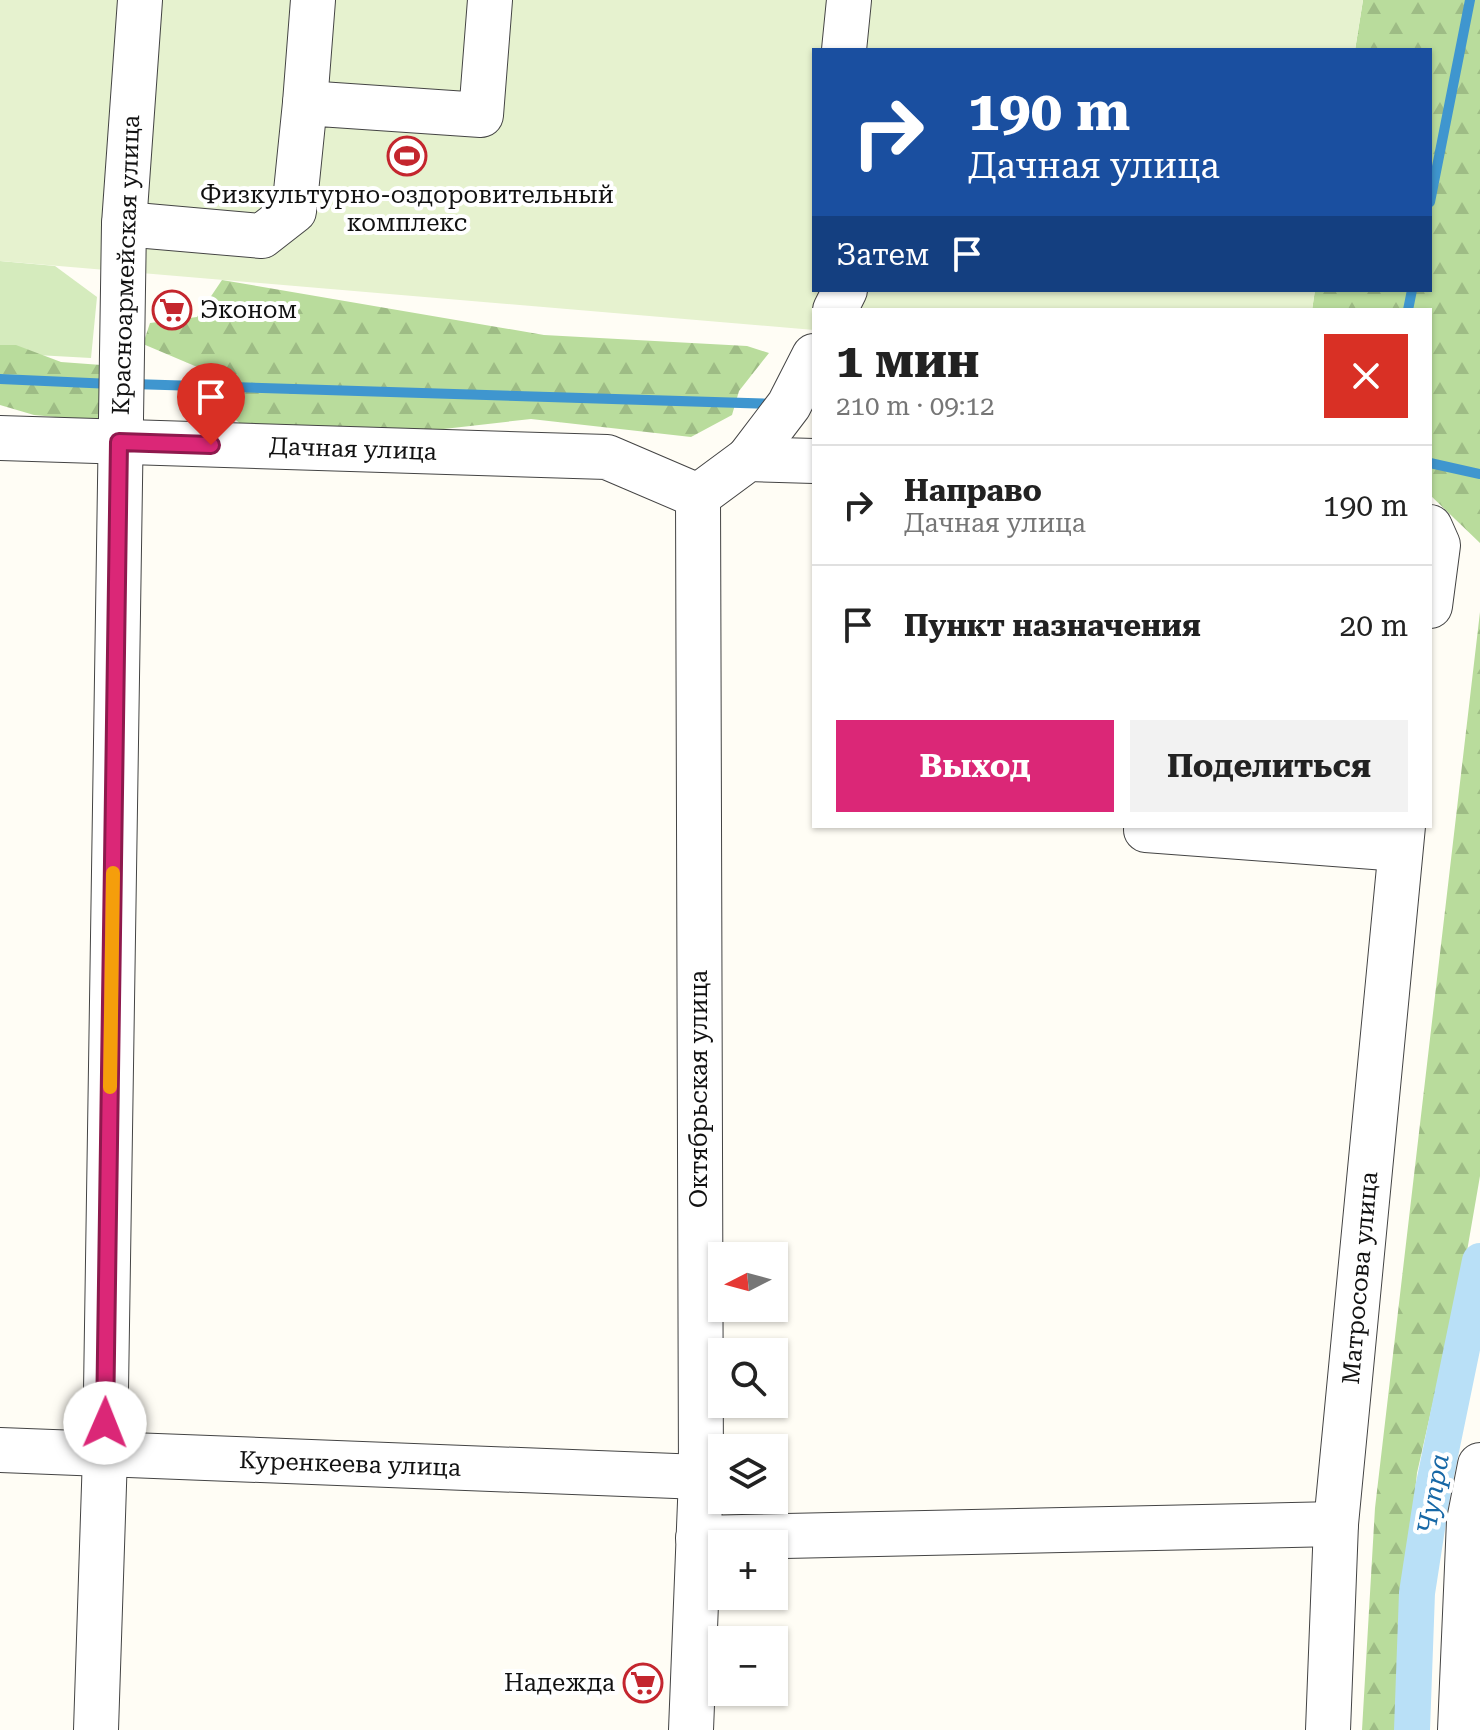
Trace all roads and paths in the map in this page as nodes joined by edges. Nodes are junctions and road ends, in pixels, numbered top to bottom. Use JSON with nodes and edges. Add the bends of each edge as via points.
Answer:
{"nodes":[{"id":1,"x":140,"y":0,"type":"edge"},
{"id":2,"x":313,"y":0,"type":"edge"},
{"id":3,"x":490,"y":0,"type":"edge"},
{"id":4,"x":849,"y":0,"type":"edge"},
{"id":5,"x":844,"y":48,"type":"edge"},
{"id":6,"x":305,"y":103,"type":"junction"},
{"id":7,"x":124,"y":224,"type":"junction"},
{"id":8,"x":812,"y":360,"type":"edge"},
{"id":9,"x":0,"y":438,"type":"edge"},
{"id":10,"x":119,"y":442,"type":"junction"},
{"id":11,"x":748,"y":459,"type":"junction"},
{"id":12,"x":812,"y":461,"type":"edge"},
{"id":13,"x":698,"y":496,"type":"junction"},
{"id":14,"x":1434,"y":536,"type":"edge"},
{"id":15,"x":1432,"y":571,"type":"edge"},
{"id":16,"x":1146,"y":830,"type":"dead end"},
{"id":17,"x":1401,"y":838,"type":"edge"},
{"id":18,"x":0,"y":1450,"type":"edge"},
{"id":19,"x":105,"y":1455,"type":"junction"},
{"id":20,"x":1480,"y":1465,"type":"edge"},
{"id":21,"x":701,"y":1477,"type":"junction"},
{"id":22,"x":1336,"y":1524,"type":"junction"},
{"id":23,"x":698,"y":1538,"type":"junction"},
{"id":24,"x":96,"y":1730,"type":"edge"},
{"id":25,"x":691,"y":1730,"type":"edge"},
{"id":26,"x":1328,"y":1730,"type":"edge"},
{"id":27,"x":1460,"y":1730,"type":"edge"}],
"edges":[{"from":1,"to":7,"type":"street","name":"Красноармейская улица"},
{"from":2,"to":6,"type":"street"},
{"from":3,"to":6,"type":"street","via":[[481,115]]},
{"from":4,"to":5,"type":"street"},
{"from":6,"to":7,"type":"street","via":[[294,211],[262,236]]},
{"from":7,"to":10,"type":"street","name":"Красноармейская улица"},
{"from":8,"to":11,"type":"street","via":[[789,405]]},
{"from":9,"to":10,"type":"street","name":"Дачная улица"},
{"from":10,"to":13,"type":"street","name":"Дачная улица","via":[[607,457]]},
{"from":10,"to":19,"type":"street","name":"Красноармейская улица"},
{"from":11,"to":12,"type":"street"},
{"from":11,"to":13,"type":"street"},
{"from":13,"to":21,"type":"street","name":"Октябрьская улица"},
{"from":14,"to":15,"type":"street"},
{"from":16,"to":17,"type":"street"},
{"from":17,"to":22,"type":"street","name":"Матросова улица"},
{"from":18,"to":19,"type":"street","name":"Куренкеева улица"},
{"from":19,"to":21,"type":"street","name":"Куренкеева улица"},
{"from":19,"to":24,"type":"street","name":"Красноармейская улица"},
{"from":20,"to":27,"type":"street","via":[[1469,1521]]},
{"from":21,"to":23,"type":"street","name":"Октябрьская улица"},
{"from":22,"to":23,"type":"street"},
{"from":22,"to":26,"type":"street","name":"Матросова улица"},
{"from":23,"to":25,"type":"street","name":"Октябрьская улица"}]}
